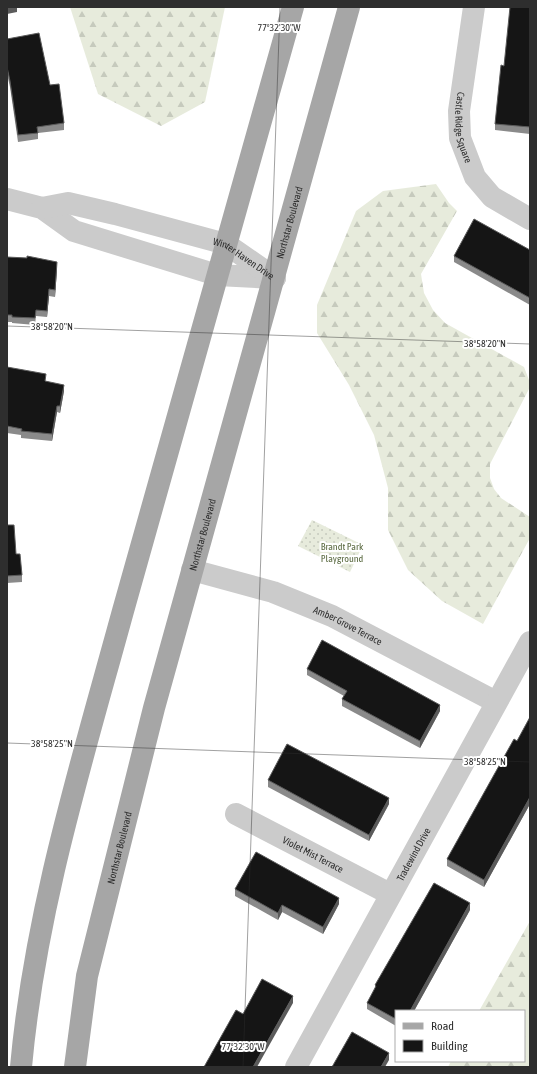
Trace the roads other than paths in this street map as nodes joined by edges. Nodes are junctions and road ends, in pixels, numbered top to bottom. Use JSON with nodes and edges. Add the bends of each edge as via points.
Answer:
{"nodes":[{"id":1,"x":293,"y":7,"type":"edge"},
{"id":2,"x":349,"y":7,"type":"edge"},
{"id":3,"x":474,"y":7,"type":"edge"},
{"id":4,"x":7,"y":199,"type":"edge"},
{"id":5,"x":42,"y":208,"type":"junction"},
{"id":6,"x":530,"y":218,"type":"edge"},
{"id":7,"x":226,"y":244,"type":"junction"},
{"id":8,"x":217,"y":275,"type":"junction"},
{"id":9,"x":274,"y":278,"type":"junction"},
{"id":10,"x":192,"y":570,"type":"junction"},
{"id":11,"x":530,"y":642,"type":"edge"},
{"id":12,"x":496,"y":702,"type":"junction"},
{"id":13,"x":236,"y":814,"type":"dead end"},
{"id":14,"x":390,"y":894,"type":"junction"},
{"id":15,"x":21,"y":1067,"type":"edge"},
{"id":16,"x":75,"y":1067,"type":"edge"},
{"id":17,"x":296,"y":1067,"type":"edge"}],
"edges":[{"from":1,"to":7,"type":"main road"},
{"from":2,"to":9,"type":"main road","name":"Northstar Boulevard"},
{"from":3,"to":6,"type":"street","name":"Castle Ridge Square","via":[[460,111],[460,138],[476,177],[492,197]]},
{"from":4,"to":5,"type":"street","name":"Winter Haven Drive"},
{"from":5,"to":7,"type":"street","name":"Winter Haven Drive","via":[[68,203]]},
{"from":5,"to":8,"type":"street","name":"Winter Haven Drive","via":[[74,230]]},
{"from":7,"to":8,"type":"main road"},
{"from":7,"to":9,"type":"street","name":"Winter Haven Drive"},
{"from":8,"to":9,"type":"street","name":"Winter Haven Drive"},
{"from":8,"to":15,"type":"main road","via":[[50,884],[25,1020]]},
{"from":9,"to":10,"type":"main road","name":"Northstar Boulevard"},
{"from":10,"to":12,"type":"street","name":"Amber Grove Terrace","via":[[273,592],[332,616]]},
{"from":10,"to":16,"type":"main road","name":"Northstar Boulevard","via":[[106,895],[87,976]]},
{"from":11,"to":12,"type":"street","name":"Tradewind Drive"},
{"from":12,"to":14,"type":"street","name":"Tradewind Drive"},
{"from":13,"to":14,"type":"street","name":"Violet Mist Terrace"},
{"from":14,"to":17,"type":"street","name":"Tradewind Drive"}]}
